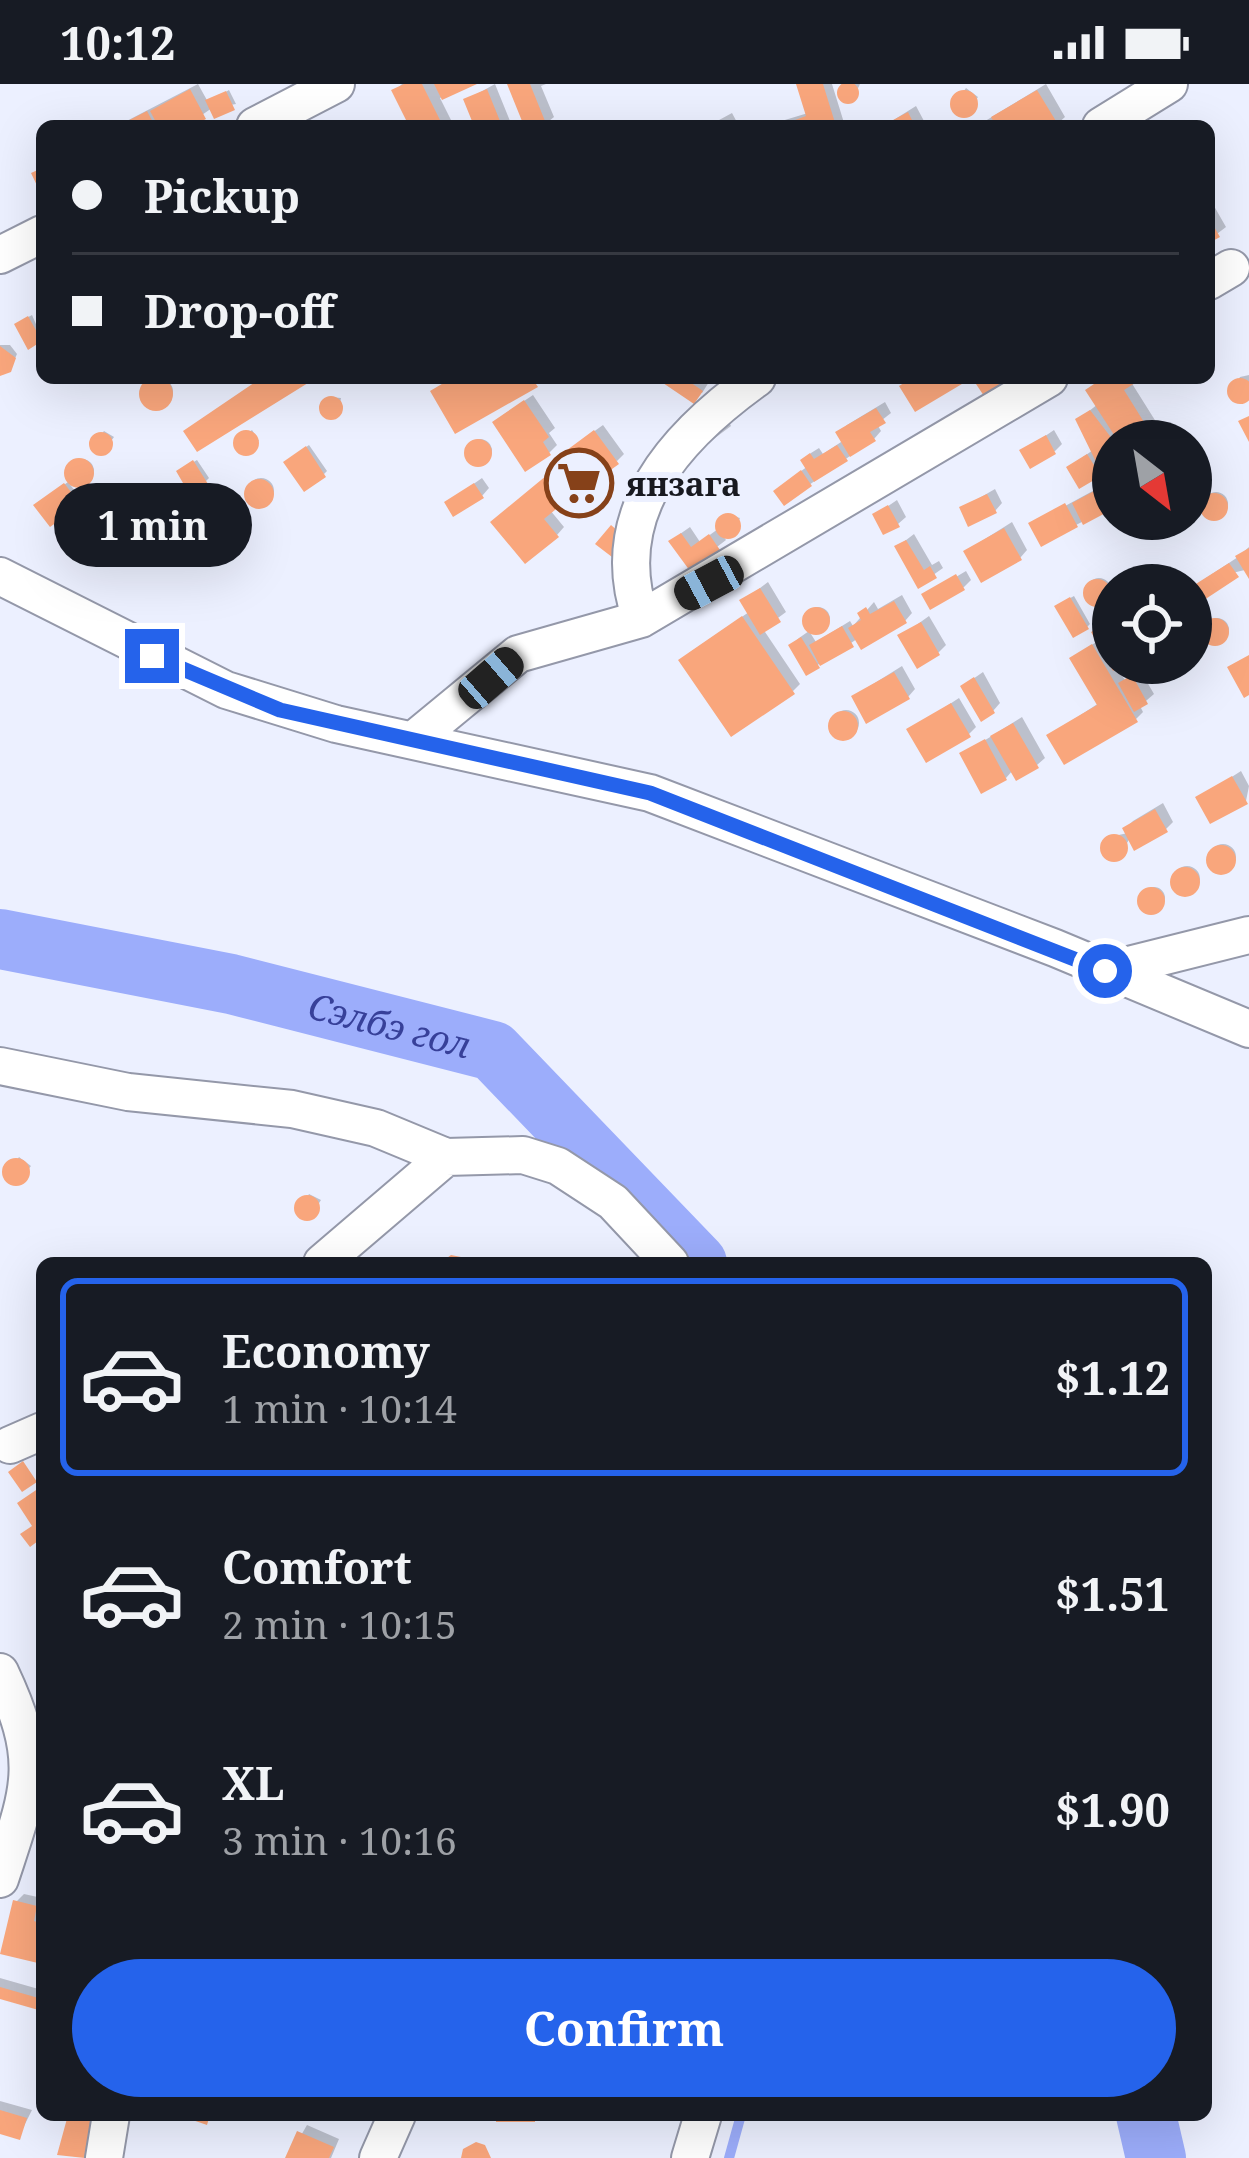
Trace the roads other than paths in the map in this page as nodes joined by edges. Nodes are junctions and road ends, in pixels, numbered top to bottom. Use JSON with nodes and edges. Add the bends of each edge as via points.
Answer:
{"nodes":[{"id":1,"x":335,"y":84,"type":"edge"},
{"id":2,"x":1169,"y":84,"type":"edge"},
{"id":3,"x":266,"y":120,"type":"edge"},
{"id":4,"x":1111,"y":120,"type":"edge"},
{"id":5,"x":36,"y":237,"type":"edge"},
{"id":6,"x":0,"y":255,"type":"edge"},
{"id":7,"x":750,"y":384,"type":"edge"},
{"id":8,"x":1039,"y":384,"type":"edge"},
{"id":9,"x":0,"y":576,"type":"edge"},
{"id":10,"x":641,"y":619,"type":"junction"},
{"id":11,"x":416,"y":737,"type":"junction"},
{"id":12,"x":1249,"y":934,"type":"edge"},
{"id":13,"x":1105,"y":971,"type":"junction"},
{"id":14,"x":1249,"y":1029,"type":"edge"},
{"id":15,"x":0,"y":1066,"type":"edge"},
{"id":16,"x":446,"y":1157,"type":"junction"},
{"id":17,"x":329,"y":1257,"type":"edge"},
{"id":18,"x":664,"y":1257,"type":"edge"},
{"id":19,"x":0,"y":1672,"type":"edge"},
{"id":20,"x":0,"y":1879,"type":"edge"},
{"id":21,"x":110,"y":2121,"type":"edge"},
{"id":22,"x":394,"y":2121,"type":"edge"},
{"id":23,"x":701,"y":2121,"type":"edge"},
{"id":24,"x":104,"y":2158,"type":"edge"},
{"id":25,"x":378,"y":2158,"type":"edge"},
{"id":26,"x":690,"y":2158,"type":"edge"}],
"edges":[{"from":1,"to":3,"type":"street"},
{"from":2,"to":4,"type":"street"},
{"from":5,"to":6,"type":"street"},
{"from":7,"to":10,"type":"street","via":[[679,441],[650,487],[627,578]]},
{"from":8,"to":10,"type":"street"},
{"from":9,"to":11,"type":"street","via":[[226,690],[336,724]]},
{"from":10,"to":11,"type":"street","via":[[518,654]]},
{"from":11,"to":13,"type":"street","via":[[650,793]]},
{"from":12,"to":13,"type":"street"},
{"from":13,"to":14,"type":"street"},
{"from":15,"to":16,"type":"street","via":[[128,1092],[292,1109],[376,1128]]},
{"from":16,"to":17,"type":"street"},
{"from":16,"to":18,"type":"street","via":[[523,1155],[558,1166],[613,1202]]},
{"from":19,"to":20,"type":"street","via":[[24,1722],[32,1783]]},
{"from":21,"to":24,"type":"street"},
{"from":22,"to":25,"type":"street"},
{"from":23,"to":26,"type":"street"}]}
